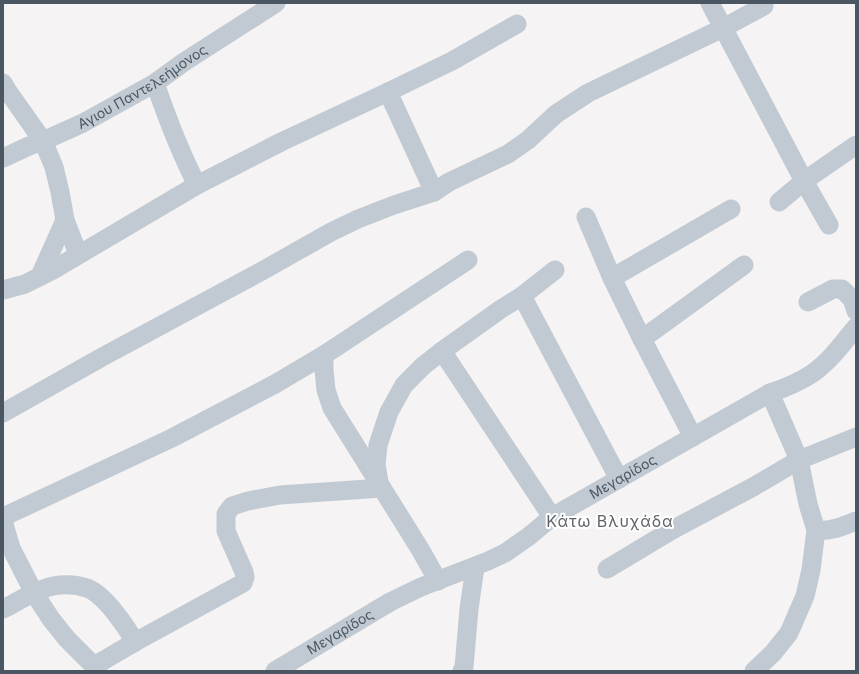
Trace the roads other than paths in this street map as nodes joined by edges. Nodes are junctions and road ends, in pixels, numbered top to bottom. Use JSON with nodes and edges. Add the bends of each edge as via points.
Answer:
{"nodes":[{"id":1,"x":276,"y":3,"type":"edge"},
{"id":2,"x":710,"y":3,"type":"edge"},
{"id":3,"x":764,"y":6,"type":"dead end"},
{"id":4,"x":517,"y":24,"type":"dead end"},
{"id":5,"x":723,"y":28,"type":"junction"},
{"id":6,"x":3,"y":83,"type":"edge"},
{"id":7,"x":155,"y":83,"type":"junction"},
{"id":8,"x":388,"y":92,"type":"junction"},
{"id":9,"x":43,"y":141,"type":"junction"},
{"id":10,"x":856,"y":145,"type":"edge"},
{"id":11,"x":3,"y":158,"type":"edge"},
{"id":12,"x":804,"y":181,"type":"junction"},
{"id":13,"x":197,"y":185,"type":"junction"},
{"id":14,"x":434,"y":192,"type":"junction"},
{"id":15,"x":779,"y":202,"type":"dead end"},
{"id":16,"x":731,"y":209,"type":"dead end"},
{"id":17,"x":586,"y":217,"type":"dead end"},
{"id":18,"x":65,"y":220,"type":"junction"},
{"id":19,"x":829,"y":225,"type":"dead end"},
{"id":20,"x":78,"y":254,"type":"junction"},
{"id":21,"x":468,"y":260,"type":"dead end"},
{"id":22,"x":744,"y":265,"type":"dead end"},
{"id":23,"x":555,"y":270,"type":"dead end"},
{"id":24,"x":40,"y":276,"type":"junction"},
{"id":25,"x":612,"y":278,"type":"junction"},
{"id":26,"x":3,"y":290,"type":"edge"},
{"id":27,"x":522,"y":296,"type":"junction"},
{"id":28,"x":808,"y":302,"type":"dead end"},
{"id":29,"x":856,"y":311,"type":"edge"},
{"id":30,"x":856,"y":327,"type":"edge"},
{"id":31,"x":642,"y":340,"type":"junction"},
{"id":32,"x":442,"y":351,"type":"junction"},
{"id":33,"x":324,"y":355,"type":"junction"},
{"id":34,"x":770,"y":393,"type":"junction"},
{"id":35,"x":3,"y":413,"type":"edge"},
{"id":36,"x":693,"y":437,"type":"junction"},
{"id":37,"x":856,"y":437,"type":"edge"},
{"id":38,"x":799,"y":460,"type":"junction"},
{"id":39,"x":619,"y":479,"type":"junction"},
{"id":40,"x":381,"y":485,"type":"junction"},
{"id":41,"x":3,"y":517,"type":"edge"},
{"id":42,"x":552,"y":517,"type":"junction"},
{"id":43,"x":3,"y":521,"type":"edge"},
{"id":44,"x":856,"y":521,"type":"edge"},
{"id":45,"x":816,"y":530,"type":"junction"},
{"id":46,"x":475,"y":566,"type":"junction"},
{"id":47,"x":607,"y":569,"type":"dead end"},
{"id":48,"x":438,"y":581,"type":"junction"},
{"id":49,"x":34,"y":593,"type":"junction"},
{"id":50,"x":3,"y":610,"type":"edge"},
{"id":51,"x":135,"y":642,"type":"junction"},
{"id":52,"x":96,"y":668,"type":"edge"},
{"id":53,"x":275,"y":671,"type":"edge"},
{"id":54,"x":462,"y":671,"type":"edge"},
{"id":55,"x":754,"y":671,"type":"edge"}],
"edges":[{"from":1,"to":7,"type":"street","name":"Αγιου Παντελεήμονος"},
{"from":2,"to":5,"type":"street"},
{"from":3,"to":5,"type":"street"},
{"from":4,"to":8,"type":"street","via":[[452,61]]},
{"from":5,"to":12,"type":"street"},
{"from":5,"to":14,"type":"street","via":[[588,93],[556,114],[528,140],[508,154],[449,182]]},
{"from":6,"to":9,"type":"street"},
{"from":7,"to":9,"type":"street","name":"Αγιου Παντελεήμονος","via":[[83,123]]},
{"from":7,"to":13,"type":"street","via":[[173,132]]},
{"from":8,"to":13,"type":"street"},
{"from":8,"to":14,"type":"street"},
{"from":9,"to":11,"type":"street","name":"Αγιου Παντελεήμονος"},
{"from":9,"to":18,"type":"street","via":[[54,167]]},
{"from":10,"to":12,"type":"street"},
{"from":12,"to":15,"type":"street"},
{"from":12,"to":19,"type":"street"},
{"from":13,"to":20,"type":"street"},
{"from":14,"to":35,"type":"street","via":[[394,205],[331,232]]},
{"from":16,"to":25,"type":"street"},
{"from":17,"to":25,"type":"street"},
{"from":18,"to":20,"type":"street"},
{"from":18,"to":24,"type":"street"},
{"from":20,"to":24,"type":"street"},
{"from":21,"to":33,"type":"street"},
{"from":22,"to":31,"type":"street"},
{"from":23,"to":27,"type":"street"},
{"from":24,"to":26,"type":"street","via":[[25,284]]},
{"from":25,"to":31,"type":"street"},
{"from":27,"to":32,"type":"street"},
{"from":27,"to":39,"type":"street"},
{"from":28,"to":29,"type":"street","via":[[833,289],[842,289],[852,299]]},
{"from":30,"to":34,"type":"street","name":"Μεγαρίδος","via":[[832,356],[814,372]]},
{"from":31,"to":36,"type":"street"},
{"from":32,"to":40,"type":"street","via":[[404,385],[389,412],[378,445],[376,464]]},
{"from":32,"to":42,"type":"street"},
{"from":33,"to":40,"type":"street","via":[[326,390],[332,408]]},
{"from":33,"to":41,"type":"street","via":[[172,438]]},
{"from":34,"to":36,"type":"street","name":"Μεγαρίδος"},
{"from":34,"to":38,"type":"street"},
{"from":36,"to":39,"type":"street","name":"Μεγαρίδος"},
{"from":37,"to":38,"type":"street"},
{"from":38,"to":45,"type":"street"},
{"from":38,"to":47,"type":"street"},
{"from":39,"to":42,"type":"street","name":"Μεγαρίδος"},
{"from":40,"to":48,"type":"street"},
{"from":40,"to":51,"type":"street","via":[[280,495],[232,506],[226,514],[226,531],[244,572],[242,583]]},
{"from":42,"to":46,"type":"street","name":"Μεγαρίδος","via":[[505,553]]},
{"from":43,"to":49,"type":"street","via":[[11,548]]},
{"from":44,"to":45,"type":"street"},
{"from":45,"to":55,"type":"street","via":[[805,596],[789,633]]},
{"from":46,"to":48,"type":"street","name":"Μεγαρίδος"},
{"from":46,"to":54,"type":"street"},
{"from":48,"to":53,"type":"street","name":"Μεγαρίδος","via":[[390,602]]},
{"from":49,"to":50,"type":"street"},
{"from":49,"to":51,"type":"street","via":[[52,586],[70,584],[88,588],[110,606]]},
{"from":49,"to":52,"type":"street","via":[[67,639]]},
{"from":51,"to":52,"type":"street"}]}
